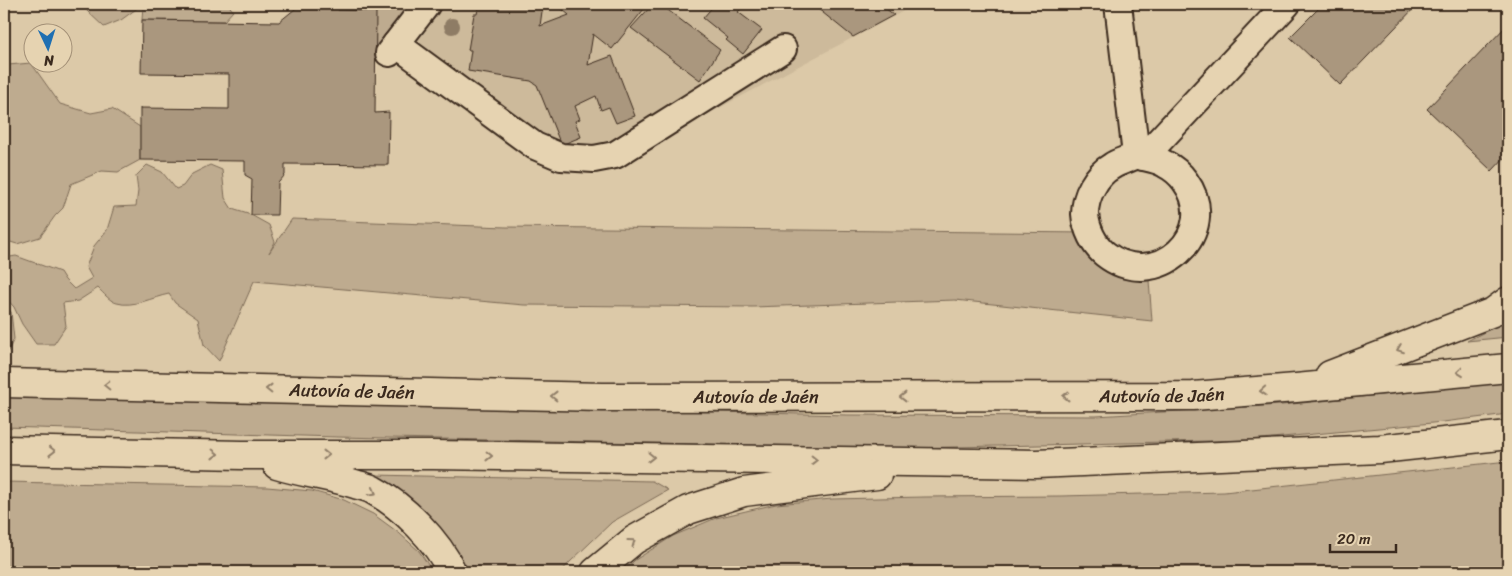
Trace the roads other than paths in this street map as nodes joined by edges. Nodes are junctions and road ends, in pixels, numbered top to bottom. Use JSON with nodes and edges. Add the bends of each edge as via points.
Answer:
{"nodes":[{"id":1,"x":427,"y":4,"type":"edge"},
{"id":2,"x":1118,"y":4,"type":"edge"},
{"id":3,"x":1287,"y":4,"type":"edge"},
{"id":4,"x":782,"y":48,"type":"dead end"},
{"id":5,"x":1140,"y":156,"type":"junction"},
{"id":6,"x":1508,"y":301,"type":"edge"},
{"id":7,"x":1508,"y":368,"type":"edge"},
{"id":8,"x":4,"y":383,"type":"edge"},
{"id":9,"x":1296,"y":388,"type":"junction"},
{"id":10,"x":1508,"y":435,"type":"edge"},
{"id":11,"x":4,"y":450,"type":"edge"},
{"id":12,"x":242,"y":454,"type":"junction"},
{"id":13,"x":977,"y":463,"type":"junction"},
{"id":14,"x":452,"y":572,"type":"edge"},
{"id":15,"x":594,"y":572,"type":"edge"}],
"edges":[{"from":1,"to":4,"type":"street","via":[[393,48],[535,146],[561,157],[594,159],[615,155]]},
{"from":2,"to":5,"type":"street"},
{"from":3,"to":5,"type":"street"},
{"from":5,"to":5,"type":"street","via":[[1165,164],[1180,174],[1190,188],[1195,204],[1195,222],[1190,238],[1165,262],[1131,267],[1114,261],[1099,249],[1089,233],[1085,214],[1088,196],[1098,179],[1112,166]]},
{"from":6,"to":9,"type":"highway","one_way":true,"via":[[1493,312]]},
{"from":7,"to":9,"type":"highway","name":"Autovía de Jaén","one_way":true},
{"from":9,"to":8,"type":"highway","name":"Autovía de Jaén","one_way":true,"via":[[1193,396],[603,397]]},
{"from":10,"to":13,"type":"highway","via":[[1380,449],[1036,464]]},
{"from":11,"to":12,"type":"highway","one_way":true},
{"from":12,"to":13,"type":"highway","one_way":true},
{"from":12,"to":14,"type":"highway","one_way":true,"via":[[373,490],[403,511],[429,537]]},
{"from":15,"to":13,"type":"highway","one_way":true,"via":[[634,540],[688,510],[744,492]]}]}
